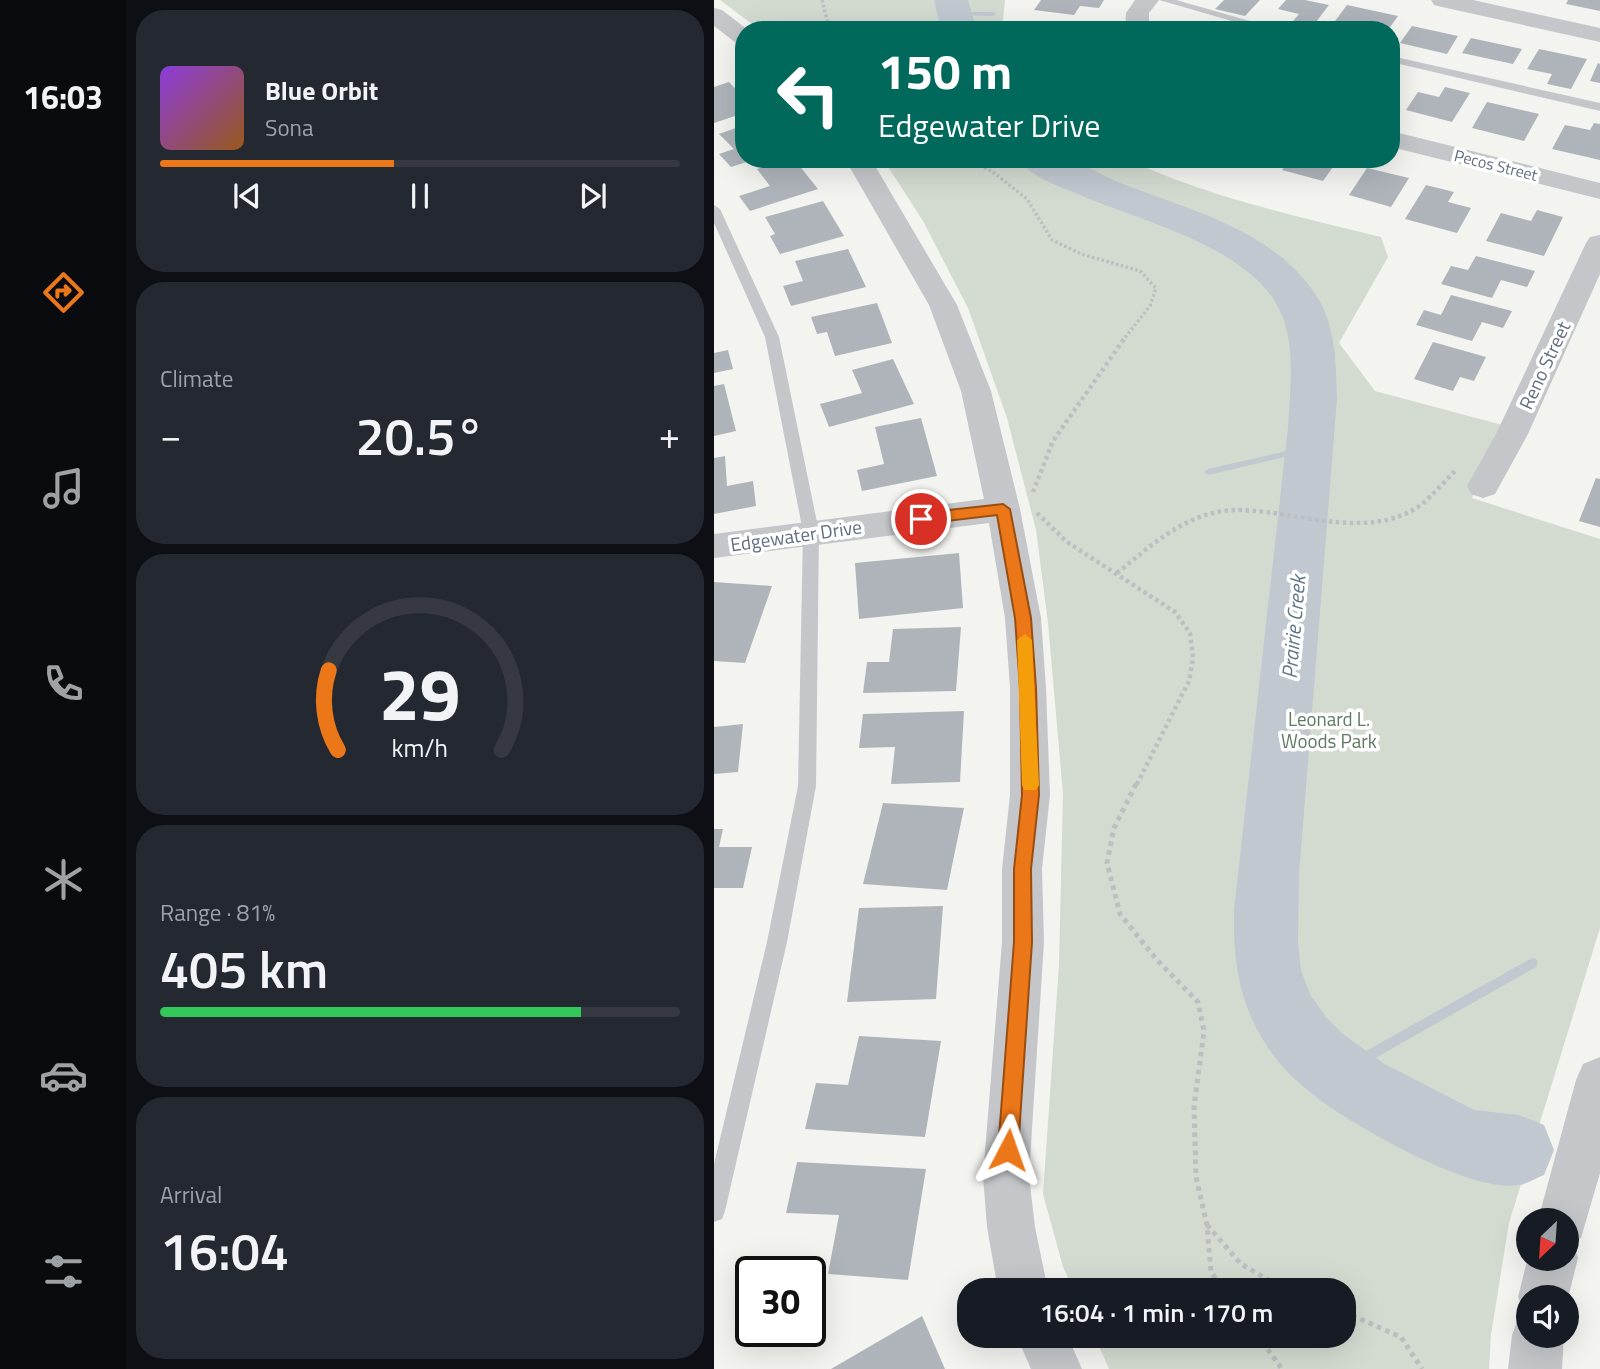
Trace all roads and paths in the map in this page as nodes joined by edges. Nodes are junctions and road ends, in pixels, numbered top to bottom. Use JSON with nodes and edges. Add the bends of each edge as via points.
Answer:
{"nodes":[{"id":1,"x":822,"y":0,"type":"edge"},
{"id":2,"x":1148,"y":0,"type":"edge"},
{"id":3,"x":1164,"y":0,"type":"edge"},
{"id":4,"x":1442,"y":0,"type":"edge"},
{"id":5,"x":714,"y":15,"type":"edge"},
{"id":6,"x":828,"y":21,"type":"edge"},
{"id":7,"x":1135,"y":21,"type":"edge"},
{"id":8,"x":1243,"y":21,"type":"edge"},
{"id":9,"x":735,"y":31,"type":"edge"},
{"id":10,"x":1600,"y":35,"type":"edge"},
{"id":11,"x":1400,"y":61,"type":"edge"},
{"id":12,"x":1600,"y":107,"type":"edge"},
{"id":13,"x":1400,"y":141,"type":"edge"},
{"id":14,"x":864,"y":168,"type":"edge"},
{"id":15,"x":985,"y":168,"type":"edge"},
{"id":16,"x":1600,"y":191,"type":"edge"},
{"id":17,"x":714,"y":209,"type":"edge"},
{"id":18,"x":1600,"y":243,"type":"edge"},
{"id":19,"x":1463,"y":463,"type":"dead end"},
{"id":20,"x":1483,"y":486,"type":"dead end"},
{"id":21,"x":1003,"y":509,"type":"junction"},
{"id":22,"x":811,"y":532,"type":"junction"},
{"id":23,"x":714,"y":546,"type":"edge"},
{"id":24,"x":1117,"y":573,"type":"junction"},
{"id":25,"x":1600,"y":1080,"type":"edge"},
{"id":26,"x":1566,"y":1208,"type":"edge"},
{"id":27,"x":714,"y":1211,"type":"edge"},
{"id":28,"x":1207,"y":1225,"type":"junction"},
{"id":29,"x":1021,"y":1278,"type":"edge"},
{"id":30,"x":1215,"y":1278,"type":"edge"},
{"id":31,"x":1262,"y":1278,"type":"edge"},
{"id":32,"x":1356,"y":1317,"type":"edge"},
{"id":33,"x":1047,"y":1348,"type":"edge"},
{"id":34,"x":1267,"y":1348,"type":"edge"},
{"id":35,"x":1537,"y":1348,"type":"edge"},
{"id":36,"x":1057,"y":1369,"type":"edge"},
{"id":37,"x":1282,"y":1369,"type":"edge"},
{"id":38,"x":1422,"y":1369,"type":"edge"},
{"id":39,"x":1535,"y":1369,"type":"edge"}],
"edges":[{"from":1,"to":6,"type":"path"},
{"from":2,"to":7,"type":"street"},
{"from":3,"to":8,"type":"lane"},
{"from":4,"to":10,"type":"street"},
{"from":5,"to":9,"type":"street"},
{"from":11,"to":12,"type":"lane"},
{"from":13,"to":16,"type":"street","name":"Pecos Street"},
{"from":14,"to":21,"type":"street","via":[[943,305],[975,391]]},
{"from":15,"to":24,"type":"path","via":[[1027,199],[1052,240],[1080,254],[1140,271],[1156,288],[1150,306],[1053,441],[1028,505],[1068,542]]},
{"from":17,"to":22,"type":"lane","via":[[772,337]]},
{"from":18,"to":20,"type":"street","name":"Reno Street"},
{"from":19,"to":24,"type":"path","via":[[1420,506],[1390,520],[1359,523],[1217,512],[1156,542]]},
{"from":21,"to":22,"type":"street","name":"Edgewater Drive"},
{"from":21,"to":29,"type":"street","via":[[1023,618],[1028,688],[1030,795],[1006,1177]]},
{"from":22,"to":23,"type":"street","name":"Edgewater Drive"},
{"from":22,"to":27,"type":"lane","via":[[807,786],[777,942]]},
{"from":24,"to":28,"type":"path","via":[[1175,612],[1189,633],[1193,659],[1189,681],[1114,828],[1108,863],[1120,914],[1198,1002],[1204,1031],[1194,1106],[1196,1177]]},
{"from":25,"to":26,"type":"street"},
{"from":28,"to":30,"type":"path"},
{"from":28,"to":31,"type":"path","via":[[1226,1252]]},
{"from":32,"to":38,"type":"path","via":[[1401,1337]]},
{"from":33,"to":36,"type":"street"},
{"from":34,"to":37,"type":"path"},
{"from":35,"to":39,"type":"street"}]}
